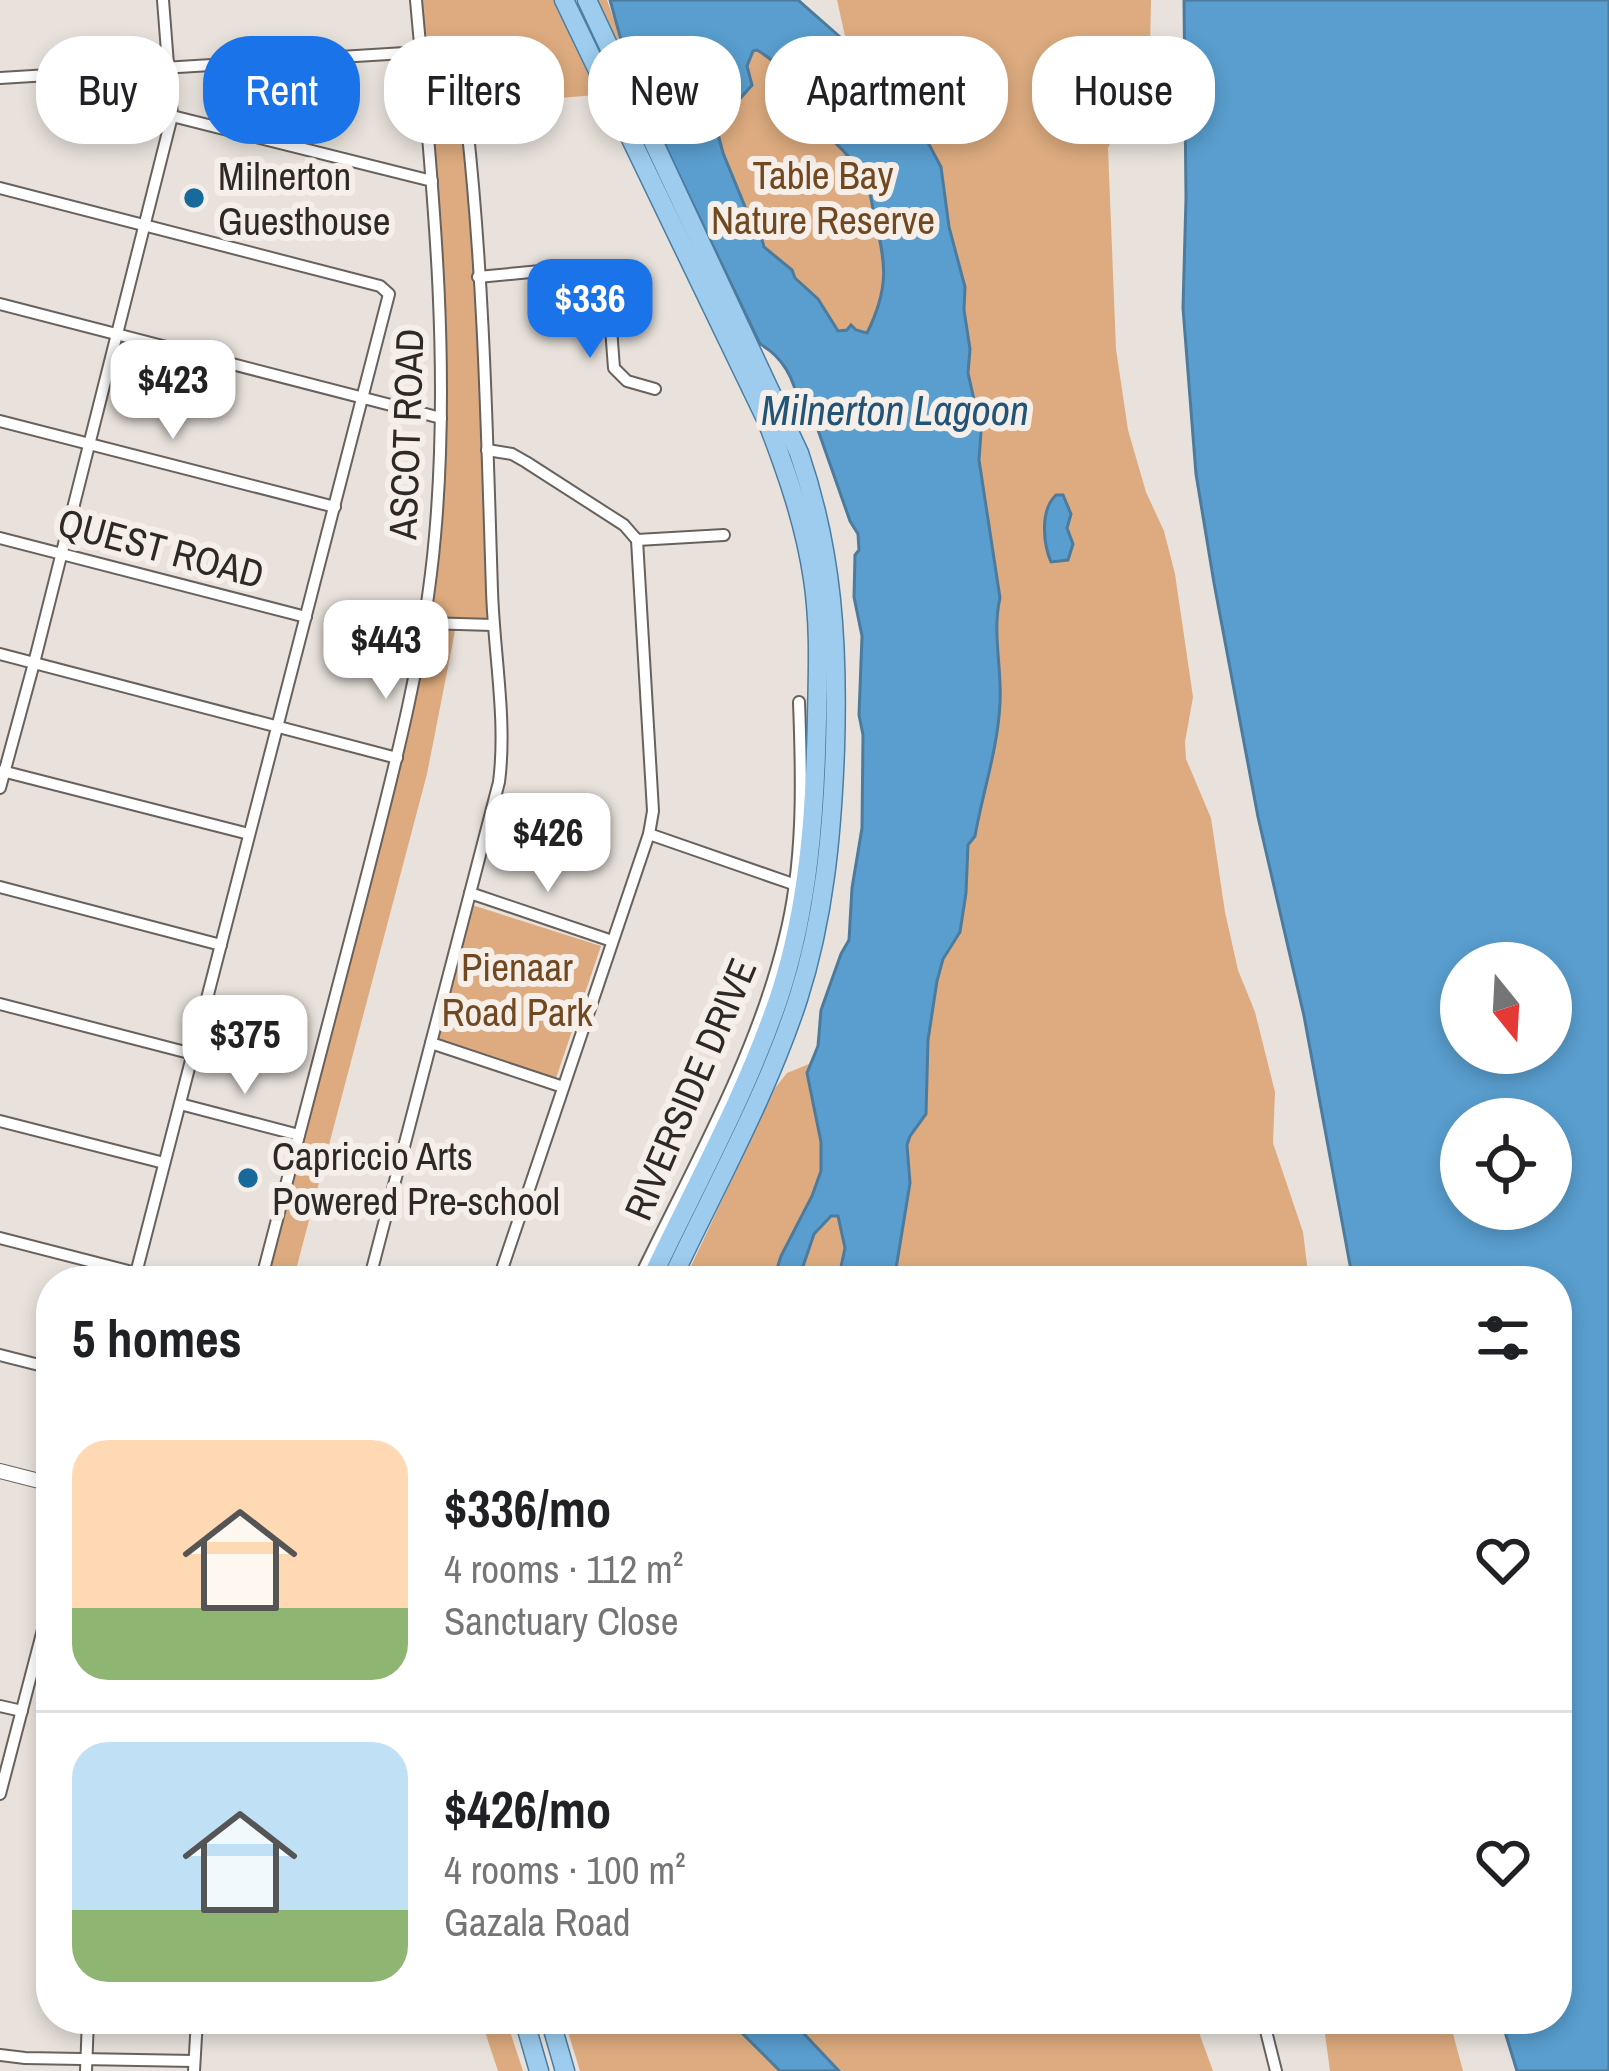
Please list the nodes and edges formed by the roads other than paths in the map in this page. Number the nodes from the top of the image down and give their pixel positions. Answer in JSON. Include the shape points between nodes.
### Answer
{"nodes":[{"id":1,"x":163,"y":0,"type":"edge"},
{"id":2,"x":416,"y":0,"type":"edge"},
{"id":3,"x":564,"y":0,"type":"edge"},
{"id":4,"x":587,"y":0,"type":"edge"},
{"id":5,"x":166,"y":36,"type":"edge"},
{"id":6,"x":419,"y":36,"type":"edge"},
{"id":7,"x":384,"y":54,"type":"edge"},
{"id":8,"x":179,"y":65,"type":"edge"},
{"id":9,"x":36,"y":75,"type":"edge"},
{"id":10,"x":0,"y":78,"type":"edge"},
{"id":11,"x":179,"y":118,"type":"edge"},
{"id":12,"x":165,"y":144,"type":"edge"},
{"id":13,"x":428,"y":144,"type":"edge"},
{"id":14,"x":468,"y":144,"type":"edge"},
{"id":15,"x":432,"y":181,"type":"junction"},
{"id":16,"x":0,"y":188,"type":"edge"},
{"id":17,"x":146,"y":225,"type":"junction"},
{"id":18,"x":478,"y":277,"type":"junction"},
{"id":19,"x":0,"y":304,"type":"edge"},
{"id":20,"x":117,"y":335,"type":"junction"},
{"id":21,"x":655,"y":388,"type":"dead end"},
{"id":22,"x":364,"y":399,"type":"junction"},
{"id":23,"x":441,"y":418,"type":"junction"},
{"id":24,"x":0,"y":421,"type":"edge"},
{"id":25,"x":88,"y":444,"type":"junction"},
{"id":26,"x":487,"y":450,"type":"junction"},
{"id":27,"x":335,"y":507,"type":"junction"},
{"id":28,"x":724,"y":536,"type":"dead end"},
{"id":29,"x":0,"y":538,"type":"edge"},
{"id":30,"x":637,"y":540,"type":"junction"},
{"id":31,"x":62,"y":554,"type":"junction"},
{"id":32,"x":306,"y":617,"type":"junction"},
{"id":33,"x":425,"y":623,"type":"junction"},
{"id":34,"x":493,"y":625,"type":"junction"},
{"id":35,"x":0,"y":654,"type":"edge"},
{"id":36,"x":34,"y":663,"type":"junction"},
{"id":37,"x":799,"y":702,"type":"dead end"},
{"id":38,"x":278,"y":725,"type":"junction"},
{"id":39,"x":397,"y":758,"type":"junction"},
{"id":40,"x":2,"y":771,"type":"edge"},
{"id":41,"x":0,"y":788,"type":"edge"},
{"id":42,"x":649,"y":834,"type":"junction"},
{"id":43,"x":249,"y":835,"type":"junction"},
{"id":44,"x":793,"y":884,"type":"junction"},
{"id":45,"x":0,"y":887,"type":"edge"},
{"id":46,"x":470,"y":893,"type":"junction"},
{"id":47,"x":612,"y":941,"type":"junction"},
{"id":48,"x":221,"y":945,"type":"junction"},
{"id":49,"x":0,"y":1004,"type":"edge"},
{"id":50,"x":431,"y":1043,"type":"junction"},
{"id":51,"x":193,"y":1054,"type":"junction"},
{"id":52,"x":563,"y":1087,"type":"junction"},
{"id":53,"x":180,"y":1104,"type":"junction"},
{"id":54,"x":0,"y":1120,"type":"edge"},
{"id":55,"x":299,"y":1135,"type":"junction"},
{"id":56,"x":164,"y":1163,"type":"junction"},
{"id":57,"x":0,"y":1238,"type":"edge"},
{"id":58,"x":97,"y":1266,"type":"edge"},
{"id":59,"x":138,"y":1266,"type":"edge"},
{"id":60,"x":265,"y":1266,"type":"edge"},
{"id":61,"x":373,"y":1266,"type":"edge"},
{"id":62,"x":503,"y":1266,"type":"edge"},
{"id":63,"x":645,"y":1266,"type":"edge"},
{"id":64,"x":657,"y":1266,"type":"edge"},
{"id":65,"x":677,"y":1266,"type":"edge"},
{"id":66,"x":0,"y":1354,"type":"edge"},
{"id":67,"x":36,"y":1363,"type":"edge"},
{"id":68,"x":0,"y":1471,"type":"edge"},
{"id":69,"x":36,"y":1480,"type":"edge"},
{"id":70,"x":36,"y":1657,"type":"edge"},
{"id":71,"x":0,"y":1706,"type":"edge"},
{"id":72,"x":22,"y":1712,"type":"junction"},
{"id":73,"x":0,"y":1794,"type":"edge"},
{"id":74,"x":87,"y":2034,"type":"edge"},
{"id":75,"x":196,"y":2034,"type":"edge"},
{"id":76,"x":528,"y":2034,"type":"edge"},
{"id":77,"x":554,"y":2034,"type":"edge"},
{"id":78,"x":1267,"y":2034,"type":"edge"},
{"id":79,"x":0,"y":2055,"type":"edge"},
{"id":80,"x":86,"y":2065,"type":"edge"},
{"id":81,"x":194,"y":2066,"type":"edge"},
{"id":82,"x":539,"y":2071,"type":"edge"},
{"id":83,"x":565,"y":2071,"type":"edge"},
{"id":84,"x":1276,"y":2071,"type":"edge"}],
"edges":[{"from":1,"to":5,"type":"street"},
{"from":2,"to":6,"type":"street","name":"ASCOT ROAD"},
{"from":3,"to":64,"type":"main road","via":[[767,421],[802,527],[818,635],[815,800],[787,970],[758,1052]]},
{"from":4,"to":65,"type":"main road","via":[[787,423],[818,514],[835,620],[833,809],[808,962],[783,1039]]},
{"from":7,"to":8,"type":"street"},
{"from":9,"to":10,"type":"street"},
{"from":11,"to":15,"type":"street"},
{"from":12,"to":17,"type":"street"},
{"from":13,"to":15,"type":"street","name":"ASCOT ROAD"},
{"from":14,"to":18,"type":"street"},
{"from":15,"to":23,"type":"street","name":"ASCOT ROAD"},
{"from":16,"to":17,"type":"street"},
{"from":17,"to":20,"type":"street"},
{"from":17,"to":22,"type":"street","via":[[386,289]]},
{"from":18,"to":21,"type":"street","via":[[584,267],[607,274],[614,368]]},
{"from":18,"to":26,"type":"street"},
{"from":19,"to":20,"type":"street"},
{"from":20,"to":22,"type":"street"},
{"from":20,"to":25,"type":"street"},
{"from":22,"to":23,"type":"street"},
{"from":22,"to":27,"type":"street"},
{"from":23,"to":33,"type":"street","name":"ASCOT ROAD"},
{"from":24,"to":25,"type":"street"},
{"from":25,"to":27,"type":"street"},
{"from":25,"to":31,"type":"street"},
{"from":26,"to":30,"type":"street","via":[[526,462]]},
{"from":26,"to":34,"type":"street"},
{"from":27,"to":32,"type":"street"},
{"from":28,"to":30,"type":"street"},
{"from":29,"to":31,"type":"street","name":"QUEST ROAD"},
{"from":30,"to":42,"type":"street"},
{"from":31,"to":32,"type":"street","name":"QUEST ROAD"},
{"from":31,"to":36,"type":"street"},
{"from":32,"to":38,"type":"street"},
{"from":33,"to":34,"type":"street"},
{"from":33,"to":39,"type":"street","name":"ASCOT ROAD"},
{"from":34,"to":46,"type":"street","via":[[501,767]]},
{"from":35,"to":36,"type":"street"},
{"from":36,"to":38,"type":"street"},
{"from":36,"to":40,"type":"street"},
{"from":37,"to":44,"type":"street","name":"RIVERSIDE DRIVE"},
{"from":38,"to":39,"type":"street"},
{"from":38,"to":43,"type":"street"},
{"from":39,"to":55,"type":"street","name":"ASCOT ROAD"},
{"from":40,"to":41,"type":"street"},
{"from":40,"to":43,"type":"street"},
{"from":42,"to":44,"type":"street"},
{"from":42,"to":47,"type":"street"},
{"from":43,"to":48,"type":"street"},
{"from":44,"to":63,"type":"street","name":"RIVERSIDE DRIVE","via":[[757,1026]]},
{"from":45,"to":48,"type":"street"},
{"from":46,"to":47,"type":"street"},
{"from":46,"to":50,"type":"street"},
{"from":47,"to":52,"type":"street"},
{"from":48,"to":51,"type":"street"},
{"from":49,"to":51,"type":"street"},
{"from":50,"to":52,"type":"street"},
{"from":50,"to":61,"type":"street"},
{"from":51,"to":53,"type":"street"},
{"from":52,"to":62,"type":"street"},
{"from":53,"to":55,"type":"street"},
{"from":53,"to":56,"type":"street"},
{"from":54,"to":56,"type":"street"},
{"from":55,"to":60,"type":"street","name":"ASCOT ROAD"},
{"from":56,"to":59,"type":"street"},
{"from":57,"to":58,"type":"street"},
{"from":66,"to":67,"type":"street"},
{"from":68,"to":69,"type":"street"},
{"from":70,"to":72,"type":"street"},
{"from":71,"to":72,"type":"street"},
{"from":72,"to":73,"type":"street"},
{"from":74,"to":80,"type":"street"},
{"from":75,"to":81,"type":"street"},
{"from":76,"to":82,"type":"main road"},
{"from":77,"to":83,"type":"main road"},
{"from":78,"to":84,"type":"street"},
{"from":79,"to":80,"type":"street"},
{"from":80,"to":81,"type":"street"}]}
